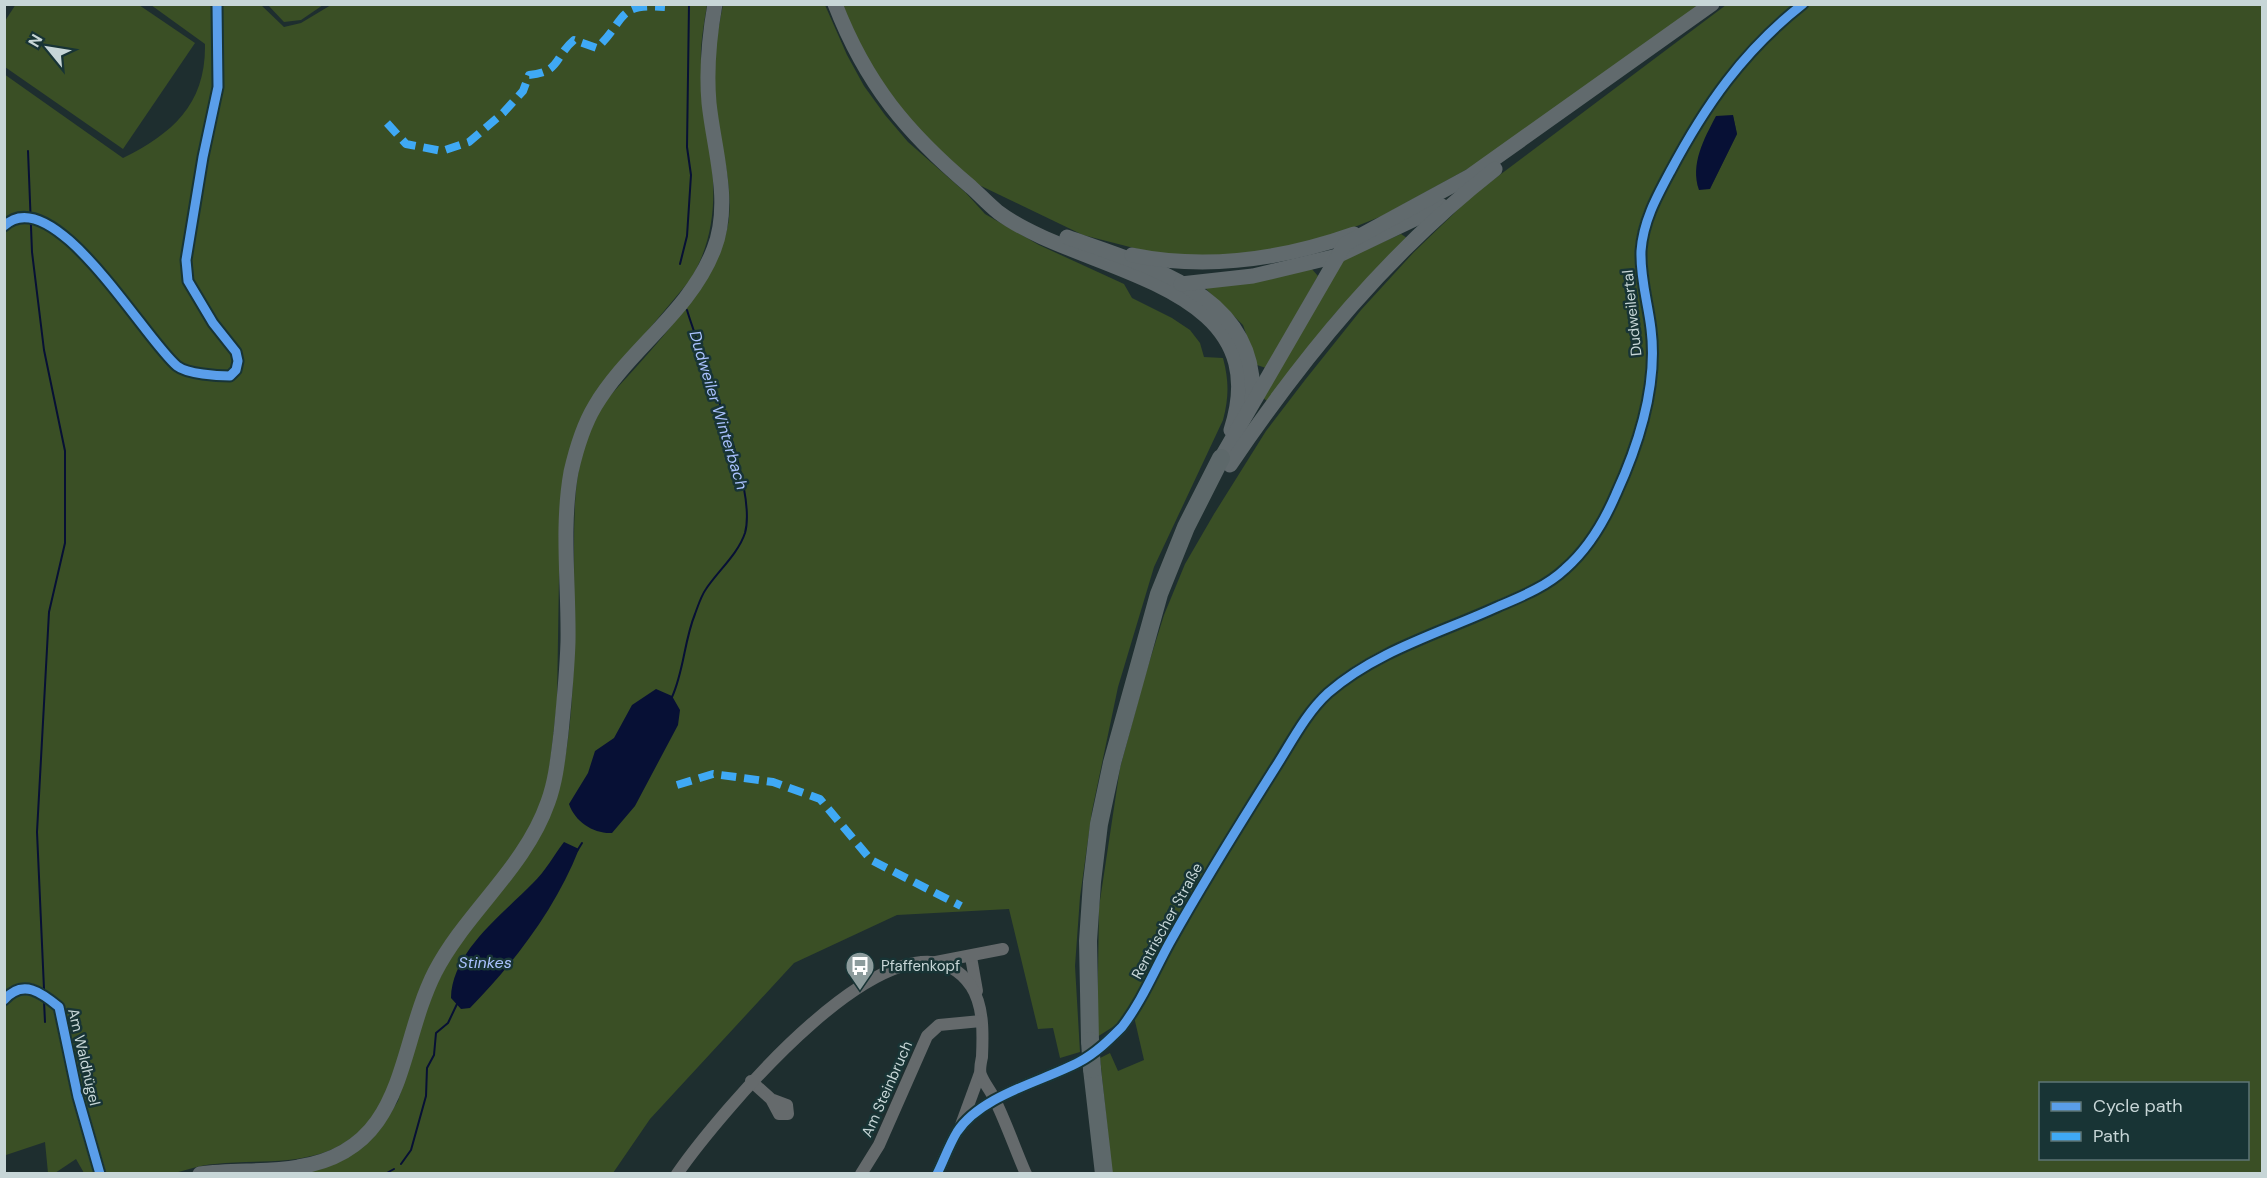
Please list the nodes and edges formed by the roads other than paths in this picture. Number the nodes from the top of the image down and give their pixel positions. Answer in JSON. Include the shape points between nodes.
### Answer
{"nodes":[{"id":1,"x":715,"y":4,"type":"edge"},
{"id":2,"x":835,"y":4,"type":"edge"},
{"id":3,"x":1712,"y":4,"type":"edge"},
{"id":4,"x":1803,"y":4,"type":"edge"},
{"id":5,"x":1638,"y":59,"type":"junction"},
{"id":6,"x":973,"y":189,"type":"junction"},
{"id":7,"x":1468,"y":192,"type":"junction"},
{"id":8,"x":1379,"y":224,"type":"junction"},
{"id":9,"x":1102,"y":249,"type":"junction"},
{"id":10,"x":1337,"y":256,"type":"junction"},
{"id":11,"x":1145,"y":279,"type":"junction"},
{"id":12,"x":1182,"y":284,"type":"junction"},
{"id":13,"x":1251,"y":406,"type":"junction"},
{"id":14,"x":1226,"y":462,"type":"junction"},
{"id":15,"x":1395,"y":650,"type":"joint"},
{"id":16,"x":1003,"y":949,"type":"dead end"},
{"id":17,"x":971,"y":957,"type":"junction"},
{"id":18,"x":928,"y":963,"type":"junction"},
{"id":19,"x":978,"y":998,"type":"junction"},
{"id":20,"x":4,"y":1000,"type":"edge"},
{"id":21,"x":981,"y":1021,"type":"junction"},
{"id":22,"x":980,"y":1073,"type":"junction"},
{"id":23,"x":751,"y":1081,"type":"junction"},
{"id":24,"x":771,"y":1099,"type":"dead end"},
{"id":25,"x":996,"y":1101,"type":"junction"},
{"id":26,"x":958,"y":1130,"type":"junction"},
{"id":27,"x":100,"y":1173,"type":"edge"},
{"id":28,"x":200,"y":1173,"type":"edge"},
{"id":29,"x":677,"y":1173,"type":"edge"},
{"id":30,"x":861,"y":1173,"type":"edge"},
{"id":31,"x":938,"y":1173,"type":"edge"},
{"id":32,"x":1026,"y":1173,"type":"edge"},
{"id":33,"x":1104,"y":1173,"type":"edge"}],
"edges":[{"from":1,"to":28,"type":"main road","via":[[708,73],[721,190],[719,229],[714,249],[689,293],[597,402],[579,442],[567,509],[564,703],[556,773],[541,820],[520,855],[442,959],[424,996],[392,1099],[374,1126],[351,1146],[314,1164]]},
{"from":2,"to":6,"type":"main road","via":[[849,40],[879,93],[915,138]]},
{"from":3,"to":5,"type":"main road"},
{"from":4,"to":15,"type":"street","name":"Dudweilertal","via":[[1746,55],[1723,83],[1691,132],[1647,219],[1641,252],[1642,282],[1652,330],[1650,390],[1617,492],[1591,542],[1563,572],[1541,586]]},
{"from":5,"to":7,"type":"main road"},
{"from":5,"to":8,"type":"main road","via":[[1470,176]]},
{"from":6,"to":9,"type":"main road","via":[[1040,226]]},
{"from":6,"to":11,"type":"main road","via":[[1019,225]]},
{"from":7,"to":10,"type":"main road"},
{"from":7,"to":14,"type":"main road","via":[[1424,230],[1347,310]]},
{"from":8,"to":9,"type":"main road","via":[[1302,249],[1234,261],[1174,262]]},
{"from":8,"to":10,"type":"main road","via":[[1353,238]]},
{"from":9,"to":12,"type":"main road"},
{"from":10,"to":12,"type":"main road","via":[[1253,276]]},
{"from":10,"to":13,"type":"main road"},
{"from":11,"to":12,"type":"main road"},
{"from":11,"to":14,"type":"main road","via":[[1202,312],[1230,345],[1238,376],[1238,401]]},
{"from":12,"to":13,"type":"main road","via":[[1222,311],[1238,332],[1251,371]]},
{"from":13,"to":14,"type":"main road","via":[[1242,439]]},
{"from":14,"to":33,"type":"highway","bridge":true,"via":[[1152,620],[1099,824],[1088,941],[1090,1041]]},
{"from":15,"to":25,"type":"street","name":"Rentrischer Straße","via":[[1339,684],[1315,707],[1245,816],[1122,1028],[1079,1062],[1010,1090]]},
{"from":16,"to":17,"type":"street"},
{"from":17,"to":18,"type":"street"},
{"from":17,"to":19,"type":"street"},
{"from":18,"to":19,"type":"street","via":[[957,973]]},
{"from":18,"to":23,"type":"street","via":[[901,965],[843,999],[816,1018]]},
{"from":19,"to":21,"type":"street"},
{"from":20,"to":27,"type":"street","name":"Am Waldhügel","via":[[14,991],[33,989],[59,1007],[78,1097]]},
{"from":21,"to":22,"type":"street"},
{"from":21,"to":30,"type":"street","name":"Am Steinbruch","via":[[939,1025],[927,1036],[879,1145]]},
{"from":22,"to":25,"type":"street"},
{"from":22,"to":26,"type":"street"},
{"from":23,"to":24,"type":"street"},
{"from":23,"to":29,"type":"street"},
{"from":25,"to":26,"type":"street","name":"Rentrischer Straße"},
{"from":25,"to":32,"type":"street"},
{"from":26,"to":31,"type":"street","name":"Rentrischer Straße"}]}
